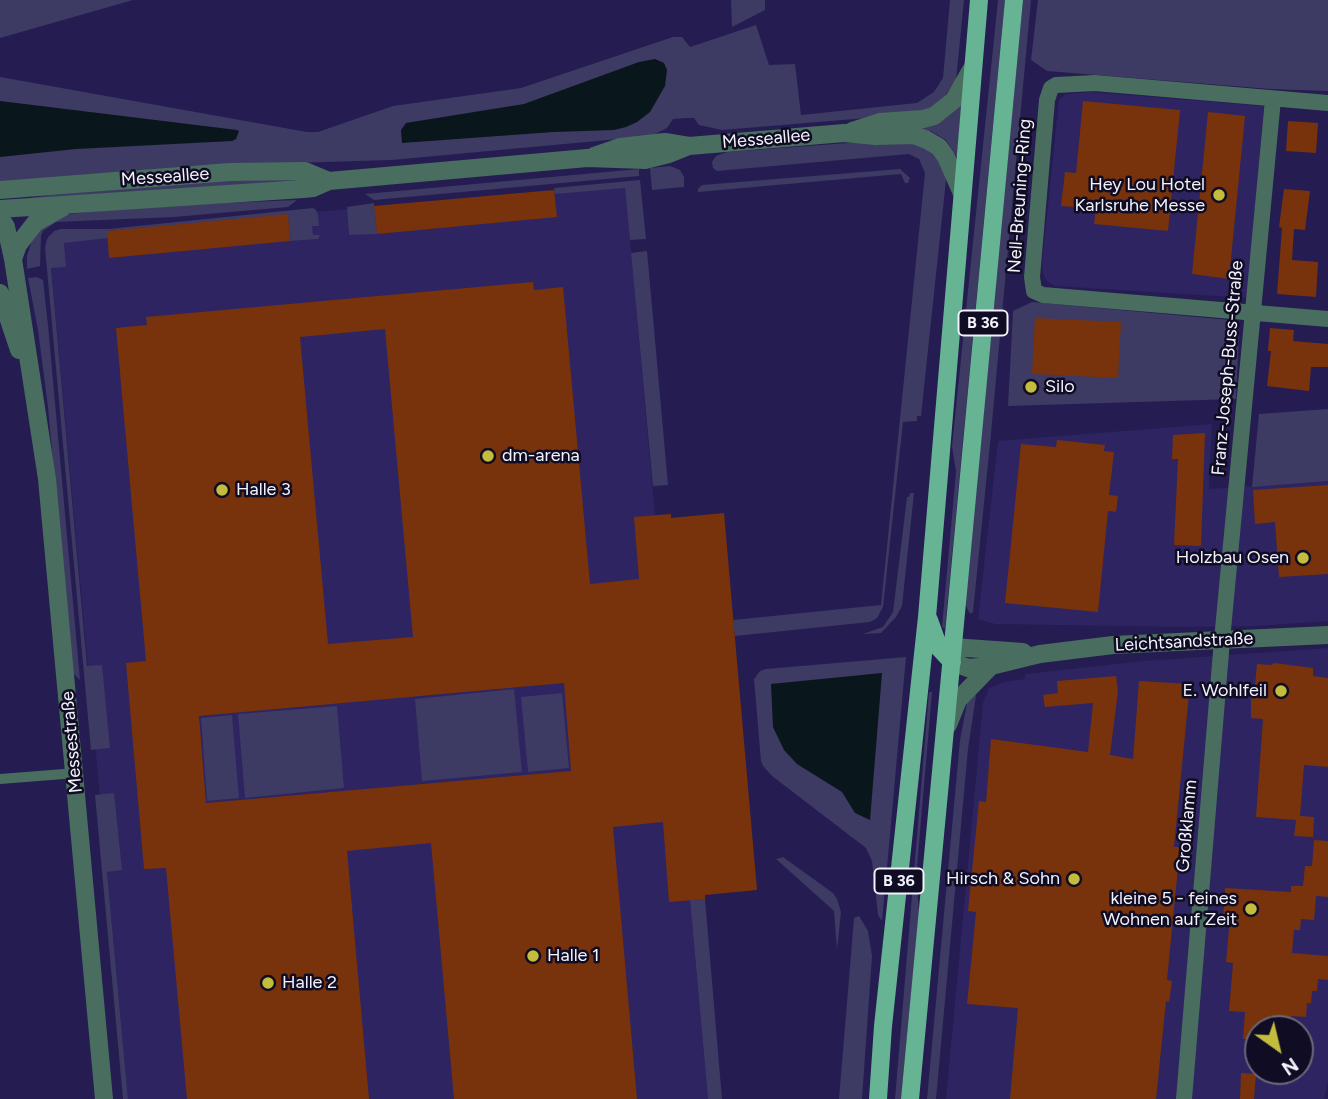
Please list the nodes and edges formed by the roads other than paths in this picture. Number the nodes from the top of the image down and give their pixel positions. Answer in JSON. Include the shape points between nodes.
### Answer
{"nodes":[{"id":1,"x":979,"y":0,"type":"edge"},
{"id":2,"x":1014,"y":0,"type":"edge"},
{"id":3,"x":971,"y":70,"type":"junction"},
{"id":4,"x":1273,"y":99,"type":"junction"},
{"id":5,"x":1328,"y":103,"type":"edge"},
{"id":6,"x":844,"y":133,"type":"junction"},
{"id":7,"x":329,"y":181,"type":"junction"},
{"id":8,"x":23,"y":188,"type":"junction"},
{"id":9,"x":0,"y":190,"type":"edge"},
{"id":10,"x":961,"y":191,"type":"junction"},
{"id":11,"x":72,"y":203,"type":"junction"},
{"id":12,"x":0,"y":206,"type":"edge"},
{"id":13,"x":0,"y":217,"type":"edge"},
{"id":14,"x":13,"y":259,"type":"junction"},
{"id":15,"x":0,"y":293,"type":"edge"},
{"id":16,"x":1252,"y":312,"type":"junction"},
{"id":17,"x":1328,"y":319,"type":"edge"},
{"id":18,"x":32,"y":386,"type":"junction"},
{"id":19,"x":1328,"y":635,"type":"edge"},
{"id":20,"x":1222,"y":640,"type":"junction"},
{"id":21,"x":942,"y":652,"type":"junction"},
{"id":22,"x":1040,"y":654,"type":"junction"},
{"id":23,"x":991,"y":666,"type":"junction"},
{"id":24,"x":948,"y":690,"type":"junction"},
{"id":25,"x":944,"y":734,"type":"junction"},
{"id":26,"x":64,"y":774,"type":"dead end"},
{"id":27,"x":0,"y":779,"type":"edge"},
{"id":28,"x":104,"y":1099,"type":"edge"},
{"id":29,"x":878,"y":1099,"type":"edge"},
{"id":30,"x":910,"y":1099,"type":"edge"},
{"id":31,"x":1184,"y":1099,"type":"edge"}],
"edges":[{"from":1,"to":3,"type":"main road","number":"B 36"},
{"from":2,"to":21,"type":"main road","number":"B 36"},
{"from":3,"to":6,"type":"street","name":"Messeallee","via":[[954,100],[934,116],[880,122]]},
{"from":3,"to":10,"type":"main road","number":"B 36"},
{"from":4,"to":5,"type":"street","name":"Nell-Breuning-Ring"},
{"from":4,"to":16,"type":"street","name":"Franz-Joseph-Buss-Straße"},
{"from":4,"to":16,"type":"street","name":"Nell-Breuning-Ring","via":[[1084,83],[1056,85],[1047,100],[1034,290],[1044,295]]},
{"from":6,"to":7,"type":"street","name":"Messeallee","via":[[689,146],[665,142],[620,147],[587,158]]},
{"from":6,"to":10,"type":"street","name":"Messeallee","via":[[914,135],[927,140],[946,157]]},
{"from":7,"to":8,"type":"street","name":"Messeallee","via":[[305,171],[230,172]]},
{"from":7,"to":11,"type":"street","name":"Messeallee","via":[[303,189]]},
{"from":8,"to":9,"type":"street","name":"Messeallee"},
{"from":8,"to":12,"type":"street"},
{"from":10,"to":21,"type":"main road","number":"B 36","via":[[927,617]]},
{"from":11,"to":12,"type":"street","name":"Messeallee"},
{"from":11,"to":14,"type":"street","via":[[35,223]]},
{"from":13,"to":14,"type":"street","name":"Messestraße"},
{"from":14,"to":18,"type":"street","name":"Messestraße"},
{"from":15,"to":18,"type":"street","name":"Messestraße"},
{"from":16,"to":17,"type":"street","name":"Nell-Breuning-Ring"},
{"from":16,"to":20,"type":"street","name":"Franz-Joseph-Buss-Straße"},
{"from":18,"to":28,"type":"street","name":"Messestraße","via":[[47,479]]},
{"from":19,"to":20,"type":"street","name":"Leichtsandstraße"},
{"from":20,"to":22,"type":"street","name":"Leichtsandstraße"},
{"from":20,"to":31,"type":"street","name":"Großklamm"},
{"from":21,"to":22,"type":"street","name":"Leichtsandstraße"},
{"from":21,"to":23,"type":"street","name":"Leichtsandstraße","via":[[968,668]]},
{"from":21,"to":24,"type":"main road","number":"B 36"},
{"from":21,"to":24,"type":"main road","via":[[933,656]]},
{"from":21,"to":29,"type":"main road","number":"B 36"},
{"from":22,"to":23,"type":"street","name":"Leichtsandstraße"},
{"from":23,"to":25,"type":"street","via":[[958,699]]},
{"from":24,"to":25,"type":"main road","number":"B 36"},
{"from":25,"to":30,"type":"main road","number":"B 36"},
{"from":26,"to":27,"type":"street"}]}
